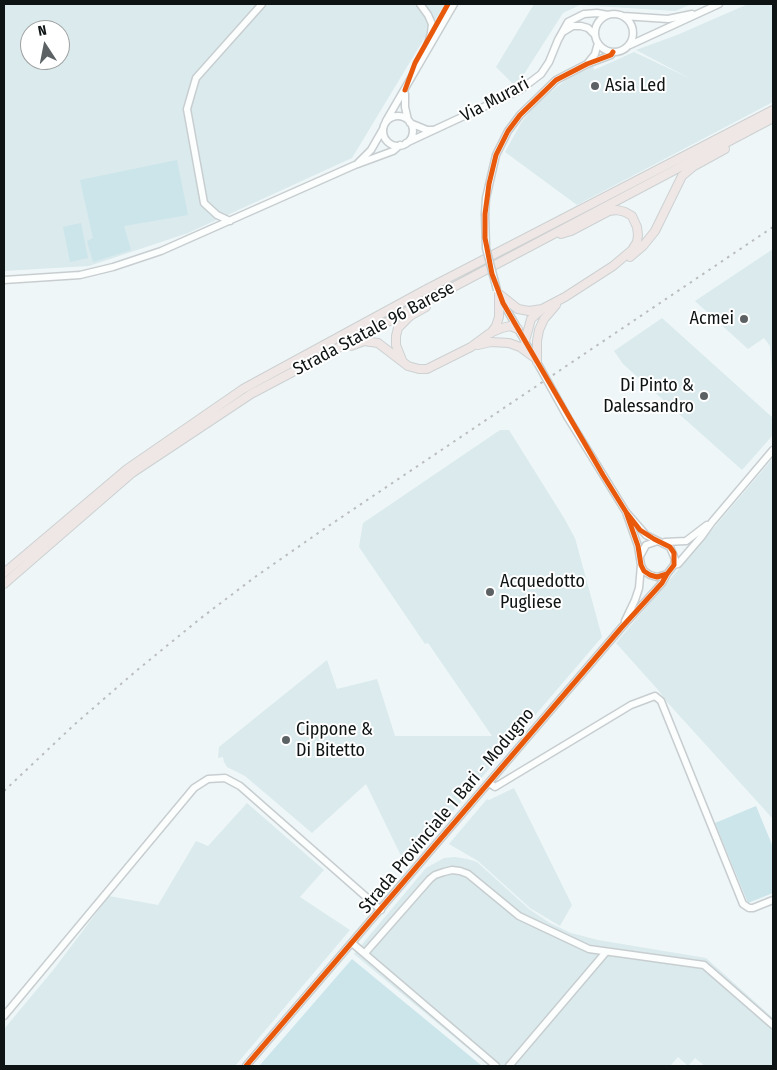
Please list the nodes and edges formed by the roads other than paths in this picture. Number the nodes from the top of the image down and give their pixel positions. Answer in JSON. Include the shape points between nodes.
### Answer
{"nodes":[{"id":1,"x":262,"y":4,"type":"edge"},
{"id":2,"x":420,"y":4,"type":"edge"},
{"id":3,"x":454,"y":4,"type":"edge"},
{"id":4,"x":719,"y":4,"type":"edge"},
{"id":5,"x":701,"y":12,"type":"junction"},
{"id":6,"x":608,"y":15,"type":"junction"},
{"id":7,"x":622,"y":16,"type":"junction"},
{"id":8,"x":562,"y":33,"type":"junction"},
{"id":9,"x":595,"y":36,"type":"junction"},
{"id":10,"x":598,"y":44,"type":"junction"},
{"id":11,"x":628,"y":46,"type":"junction"},
{"id":12,"x":613,"y":52,"type":"junction"},
{"id":13,"x":425,"y":54,"type":"junction"},
{"id":14,"x":587,"y":64,"type":"junction"},
{"id":15,"x":405,"y":90,"type":"junction"},
{"id":16,"x":773,"y":110,"type":"edge"},
{"id":17,"x":773,"y":118,"type":"edge"},
{"id":18,"x":386,"y":121,"type":"junction"},
{"id":19,"x":409,"y":122,"type":"junction"},
{"id":20,"x":383,"y":129,"type":"junction"},
{"id":21,"x":434,"y":130,"type":"junction"},
{"id":22,"x":745,"y":133,"type":"junction"},
{"id":23,"x":403,"y":144,"type":"junction"},
{"id":24,"x":355,"y":165,"type":"junction"},
{"id":25,"x":230,"y":221,"type":"junction"},
{"id":26,"x":540,"y":241,"type":"junction"},
{"id":27,"x":613,"y":266,"type":"junction"},
{"id":28,"x":481,"y":272,"type":"junction"},
{"id":29,"x":4,"y":280,"type":"edge"},
{"id":30,"x":498,"y":292,"type":"junction"},
{"id":31,"x":565,"y":297,"type":"junction"},
{"id":32,"x":542,"y":309,"type":"junction"},
{"id":33,"x":518,"y":329,"type":"junction"},
{"id":34,"x":490,"y":333,"type":"junction"},
{"id":35,"x":525,"y":341,"type":"junction"},
{"id":36,"x":471,"y":347,"type":"junction"},
{"id":37,"x":537,"y":361,"type":"junction"},
{"id":38,"x":403,"y":362,"type":"junction"},
{"id":39,"x":286,"y":376,"type":"junction"},
{"id":40,"x":773,"y":450,"type":"edge"},
{"id":41,"x":626,"y":512,"type":"junction"},
{"id":42,"x":712,"y":522,"type":"junction"},
{"id":43,"x":661,"y":542,"type":"junction"},
{"id":44,"x":640,"y":561,"type":"junction"},
{"id":45,"x":674,"y":565,"type":"junction"},
{"id":46,"x":4,"y":573,"type":"edge"},
{"id":47,"x":667,"y":574,"type":"junction"},
{"id":48,"x":4,"y":584,"type":"edge"},
{"id":49,"x":622,"y":627,"type":"junction"},
{"id":50,"x":489,"y":783,"type":"junction"},
{"id":51,"x":773,"y":900,"type":"edge"},
{"id":52,"x":380,"y":910,"type":"junction"},
{"id":53,"x":352,"y":943,"type":"junction"},
{"id":54,"x":606,"y":952,"type":"junction"},
{"id":55,"x":365,"y":954,"type":"junction"},
{"id":56,"x":4,"y":1016,"type":"edge"},
{"id":57,"x":773,"y":1025,"type":"edge"},
{"id":58,"x":246,"y":1066,"type":"edge"},
{"id":59,"x":496,"y":1066,"type":"edge"},
{"id":60,"x":509,"y":1066,"type":"edge"}],
"edges":[{"from":1,"to":25,"type":"street","via":[[196,78],[187,109],[204,203]]},
{"from":2,"to":13,"type":"street","via":[[432,24]]},
{"from":3,"to":13,"type":"street"},
{"from":4,"to":5,"type":"street"},
{"from":5,"to":7,"type":"street","via":[[668,19]]},
{"from":5,"to":11,"type":"street"},
{"from":6,"to":7,"type":"street"},
{"from":6,"to":8,"type":"street","name":"Via Murari","via":[[579,15],[568,22]]},
{"from":6,"to":9,"type":"street","via":[[598,23]]},
{"from":7,"to":11,"type":"street","via":[[633,29]]},
{"from":8,"to":9,"type":"street","via":[[573,26],[581,26]]},
{"from":8,"to":21,"type":"street","name":"Via Murari","via":[[541,74],[520,90]]},
{"from":9,"to":10,"type":"street"},
{"from":10,"to":12,"type":"street"},
{"from":10,"to":14,"type":"street"},
{"from":11,"to":12,"type":"street"},
{"from":12,"to":14,"type":"street"},
{"from":13,"to":15,"type":"street","name":"Via Murari"},
{"from":14,"to":30,"type":"street","bridge":true,"via":[[556,80],[535,98],[508,131],[496,155],[485,214],[486,248]]},
{"from":15,"to":18,"type":"street","name":"Via Murari"},
{"from":15,"to":19,"type":"street"},
{"from":16,"to":46,"type":"main road","name":"Strada Statale 96 Barese","via":[[427,289],[243,389],[127,469]]},
{"from":17,"to":22,"type":"main road","name":"Strada Statale 96 Barese"},
{"from":18,"to":19,"type":"street","via":[[396,116]]},
{"from":18,"to":20,"type":"street","name":"Via Murari"},
{"from":19,"to":21,"type":"street"},
{"from":19,"to":23,"type":"street","via":[[412,133]]},
{"from":20,"to":23,"type":"street","via":[[388,142]]},
{"from":20,"to":24,"type":"street","name":"Via Murari","via":[[371,150]]},
{"from":21,"to":23,"type":"street","name":"Via Murari"},
{"from":22,"to":26,"type":"main road","name":"Strada Statale 96 Barese"},
{"from":22,"to":27,"type":"main road","via":[[734,144],[686,172],[648,241],[636,253]]},
{"from":23,"to":24,"type":"street","name":"Via Murari"},
{"from":24,"to":25,"type":"street","name":"Via Murari"},
{"from":25,"to":29,"type":"street","name":"Via Murari","via":[[114,267],[80,275]]},
{"from":26,"to":27,"type":"main road","via":[[571,231],[609,211],[625,212],[636,223],[637,242]]},
{"from":26,"to":28,"type":"main road","name":"Strada Statale 96 Barese"},
{"from":27,"to":31,"type":"main road"},
{"from":28,"to":38,"type":"main road","via":[[400,325],[396,341]]},
{"from":28,"to":39,"type":"main road","name":"Strada Statale 96 Barese"},
{"from":30,"to":32,"type":"main road","via":[[513,307],[523,311]]},
{"from":30,"to":33,"type":"street"},
{"from":30,"to":34,"type":"main road","via":[[499,317]]},
{"from":31,"to":32,"type":"main road"},
{"from":31,"to":37,"type":"main road","via":[[541,325]]},
{"from":32,"to":35,"type":"main road","via":[[531,319]]},
{"from":33,"to":34,"type":"main road","via":[[506,326]]},
{"from":33,"to":35,"type":"street"},
{"from":34,"to":36,"type":"main road"},
{"from":35,"to":37,"type":"street"},
{"from":36,"to":37,"type":"main road","via":[[503,342],[520,348]]},
{"from":36,"to":38,"type":"main road","via":[[427,369]]},
{"from":37,"to":41,"type":"street","bridge":true},
{"from":38,"to":39,"type":"main road","via":[[382,344],[364,341]]},
{"from":39,"to":48,"type":"main road","name":"Strada Statale 96 Barese","via":[[251,394],[132,473]]},
{"from":40,"to":42,"type":"street"},
{"from":41,"to":43,"type":"street","via":[[640,530]]},
{"from":41,"to":44,"type":"street"},
{"from":42,"to":43,"type":"street","via":[[686,541]]},
{"from":42,"to":45,"type":"street"},
{"from":43,"to":44,"type":"street","via":[[646,546]]},
{"from":43,"to":45,"type":"street","via":[[674,552]]},
{"from":44,"to":47,"type":"street","via":[[644,571],[650,575]]},
{"from":44,"to":49,"type":"street","name":"Strada Provinciale 1 Bari - Modugno","via":[[635,600]]},
{"from":45,"to":47,"type":"street"},
{"from":47,"to":49,"type":"street","name":"Strada Provinciale 1 Bari - Modugno"},
{"from":49,"to":50,"type":"street","name":"Strada Provinciale 1 Bari - Modugno"},
{"from":50,"to":51,"type":"street","via":[[495,787],[631,705],[655,696],[661,701],[743,904],[753,908]]},
{"from":50,"to":52,"type":"street","name":"Strada Provinciale 1 Bari - Modugno"},
{"from":52,"to":53,"type":"street","name":"Strada Provinciale 1 Bari - Modugno"},
{"from":52,"to":56,"type":"street","via":[[240,786],[225,778],[208,779],[194,788]]},
{"from":53,"to":55,"type":"street"},
{"from":53,"to":58,"type":"street","name":"Strada Provinciale 1 Bari - Modugno"},
{"from":54,"to":55,"type":"street","via":[[589,949],[519,916],[468,874],[452,870],[430,879]]},
{"from":54,"to":57,"type":"street","via":[[704,965]]},
{"from":54,"to":60,"type":"street"},
{"from":55,"to":59,"type":"street"}]}
